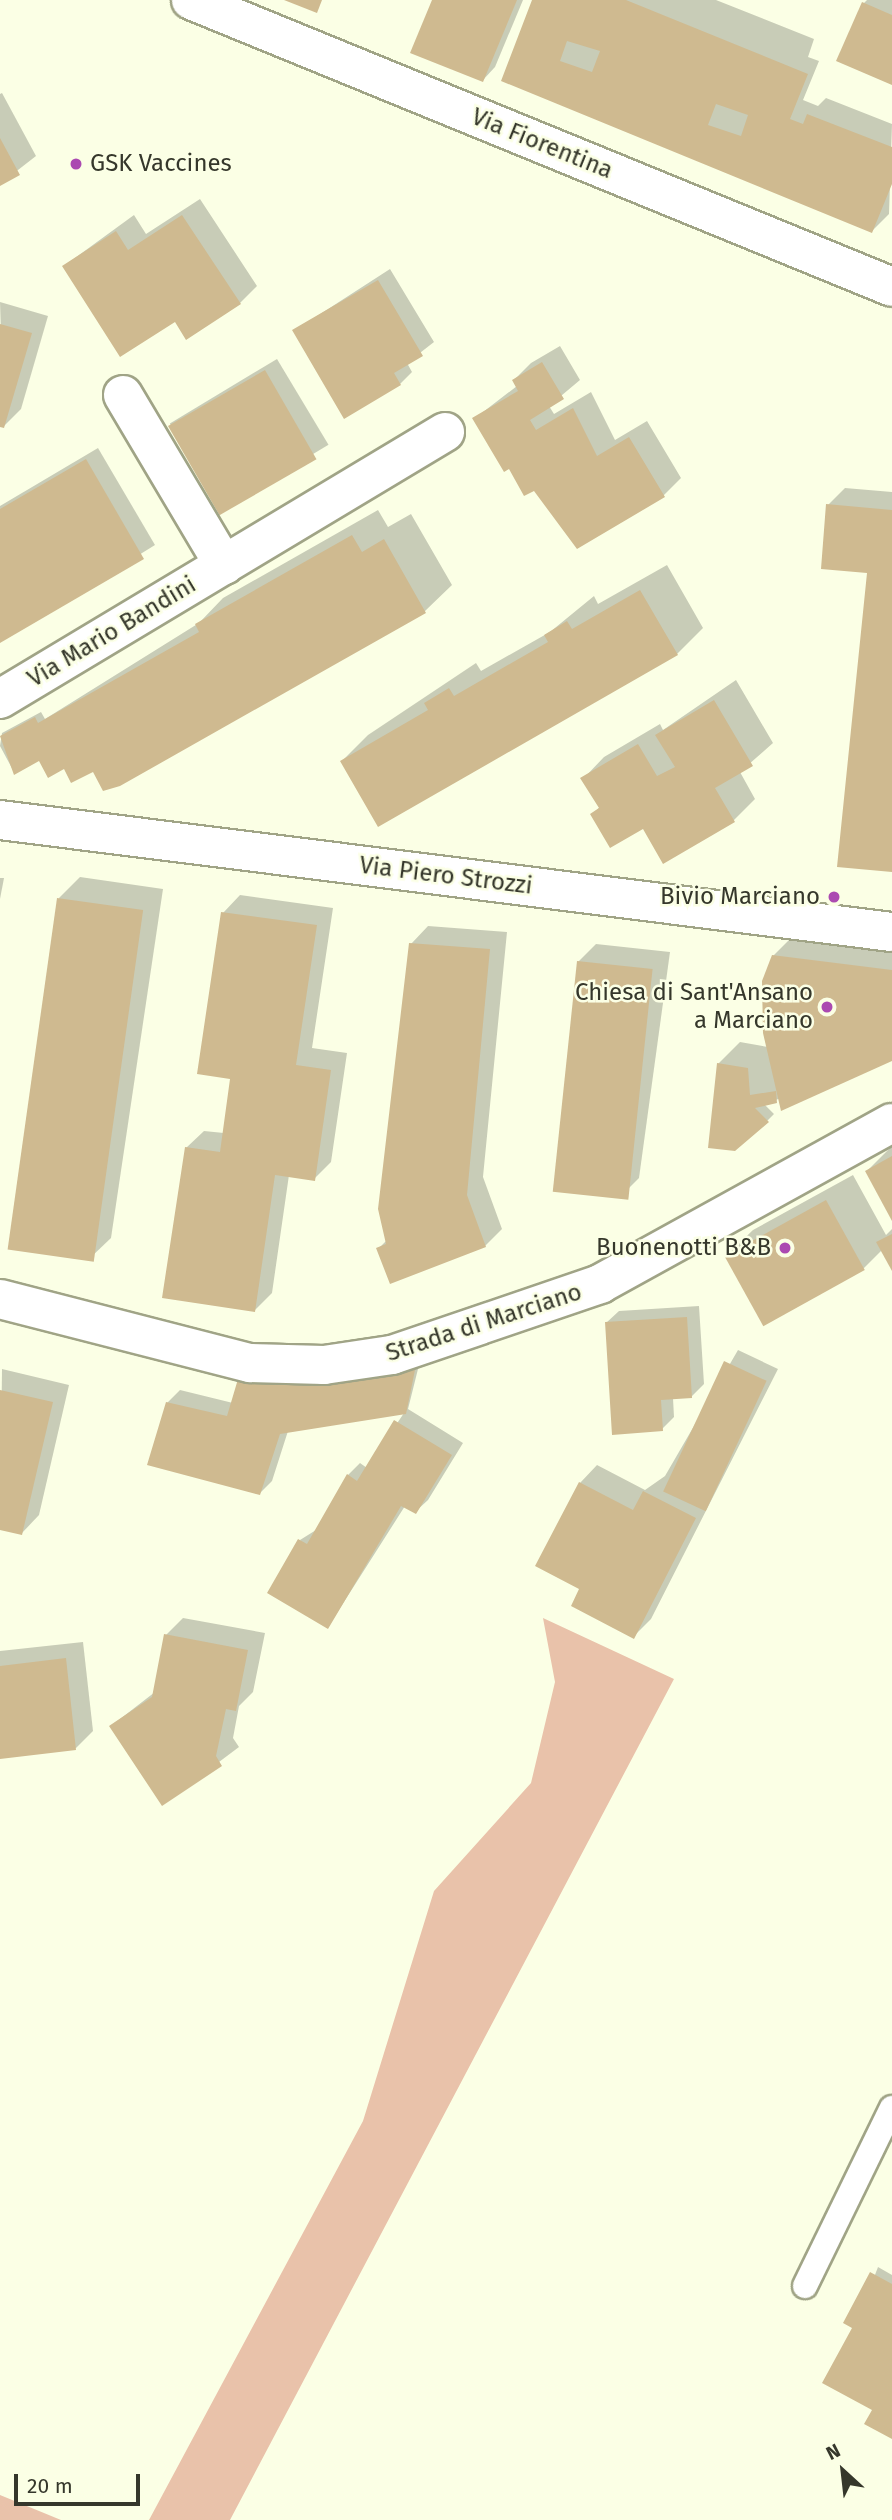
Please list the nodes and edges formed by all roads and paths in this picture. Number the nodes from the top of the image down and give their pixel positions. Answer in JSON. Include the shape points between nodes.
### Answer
{"nodes":[{"id":1,"x":191,"y":0,"type":"edge"},
{"id":2,"x":892,"y":288,"type":"edge"},
{"id":3,"x":123,"y":395,"type":"dead end"},
{"id":4,"x":445,"y":432,"type":"dead end"},
{"id":5,"x":224,"y":565,"type":"junction"},
{"id":6,"x":0,"y":699,"type":"edge"},
{"id":7,"x":0,"y":820,"type":"edge"},
{"id":8,"x":892,"y":932,"type":"edge"},
{"id":9,"x":892,"y":1123,"type":"edge"},
{"id":10,"x":0,"y":1299,"type":"edge"},
{"id":11,"x":892,"y":2108,"type":"edge"},
{"id":12,"x":805,"y":2286,"type":"dead end"}],
"edges":[{"from":1,"to":2,"type":"street","name":"Via Fiorentina"},
{"from":3,"to":5,"type":"street","name":"Via Mario Bandini"},
{"from":4,"to":5,"type":"street","name":"Via Mario Bandini"},
{"from":5,"to":6,"type":"street","name":"Via Mario Bandini"},
{"from":7,"to":8,"type":"street","name":"Via Piero Strozzi"},
{"from":9,"to":10,"type":"street","name":"Strada di Marciano","via":[[600,1284],[392,1355],[324,1365],[250,1363]]},
{"from":11,"to":12,"type":"lane"}]}
